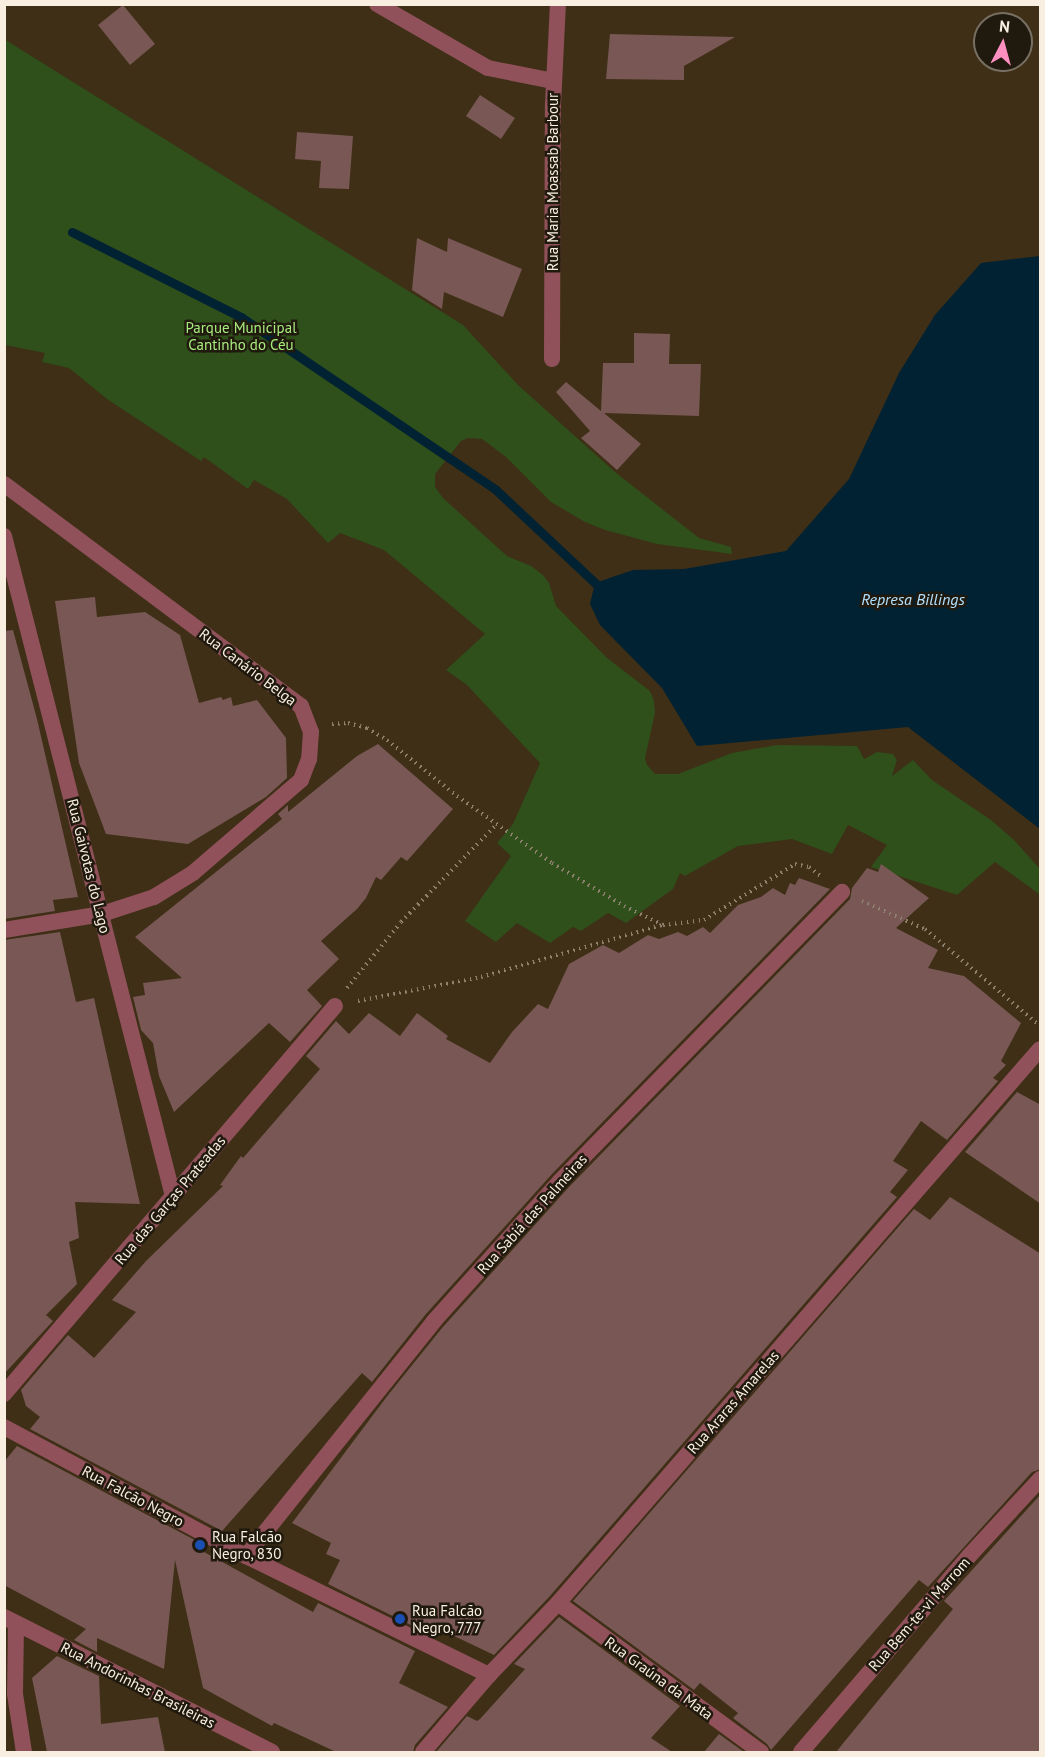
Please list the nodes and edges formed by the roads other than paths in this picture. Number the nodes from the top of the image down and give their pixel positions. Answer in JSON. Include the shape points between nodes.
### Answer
{"nodes":[{"id":1,"x":377,"y":4,"type":"edge"},
{"id":2,"x":558,"y":4,"type":"edge"},
{"id":3,"x":553,"y":81,"type":"junction"},
{"id":4,"x":552,"y":359,"type":"dead end"},
{"id":5,"x":4,"y":484,"type":"edge"},
{"id":6,"x":4,"y":536,"type":"edge"},
{"id":7,"x":842,"y":892,"type":"road end"},
{"id":8,"x":102,"y":914,"type":"junction"},
{"id":9,"x":4,"y":930,"type":"edge"},
{"id":10,"x":335,"y":1006,"type":"road end"},
{"id":11,"x":1041,"y":1049,"type":"edge"},
{"id":12,"x":173,"y":1196,"type":"junction"},
{"id":13,"x":4,"y":1394,"type":"edge"},
{"id":14,"x":4,"y":1427,"type":"edge"},
{"id":15,"x":1041,"y":1479,"type":"edge"},
{"id":16,"x":246,"y":1556,"type":"junction"},
{"id":17,"x":558,"y":1603,"type":"junction"},
{"id":18,"x":10,"y":1621,"type":"edge"},
{"id":19,"x":489,"y":1675,"type":"junction"},
{"id":20,"x":24,"y":1752,"type":"edge"},
{"id":21,"x":272,"y":1752,"type":"edge"},
{"id":22,"x":423,"y":1752,"type":"edge"},
{"id":23,"x":761,"y":1752,"type":"edge"},
{"id":24,"x":801,"y":1752,"type":"edge"}],
"edges":[{"from":1,"to":3,"type":"street","via":[[488,68]]},
{"from":2,"to":3,"type":"street","name":"Rua Maria Moassab Barbour"},
{"from":3,"to":4,"type":"street","name":"Rua Maria Moassab Barbour"},
{"from":5,"to":8,"type":"street","name":"Rua Canário Belga","via":[[301,706],[311,732],[309,759],[301,780],[282,799],[193,873],[154,897]]},
{"from":6,"to":8,"type":"street","name":"Rua Gaivotas do Lago"},
{"from":7,"to":16,"type":"street","name":"Rua Sabiá das Palmeiras","via":[[560,1181],[434,1321]]},
{"from":8,"to":9,"type":"street","name":"Rua Canário Belga"},
{"from":8,"to":12,"type":"street","name":"Rua Gaivotas do Lago"},
{"from":10,"to":12,"type":"street","name":"Rua das Garças Prateadas"},
{"from":11,"to":17,"type":"street","name":"Rua Araras Amarelas"},
{"from":12,"to":13,"type":"street","name":"Rua das Garças Prateadas"},
{"from":14,"to":16,"type":"street","name":"Rua Falcão Negro"},
{"from":15,"to":24,"type":"street","name":"Rua Bem-te-vi Marrom","via":[[969,1556]]},
{"from":16,"to":19,"type":"street","name":"Rua Falcão Negro"},
{"from":17,"to":19,"type":"street","name":"Rua Araras Amarelas"},
{"from":17,"to":23,"type":"street","name":"Rua Graúna da Mata"},
{"from":18,"to":20,"type":"street"},
{"from":18,"to":21,"type":"street","name":"Rua Andorinhas Brasileiras"},
{"from":19,"to":22,"type":"street","name":"Rua Araras Amarelas"}]}
